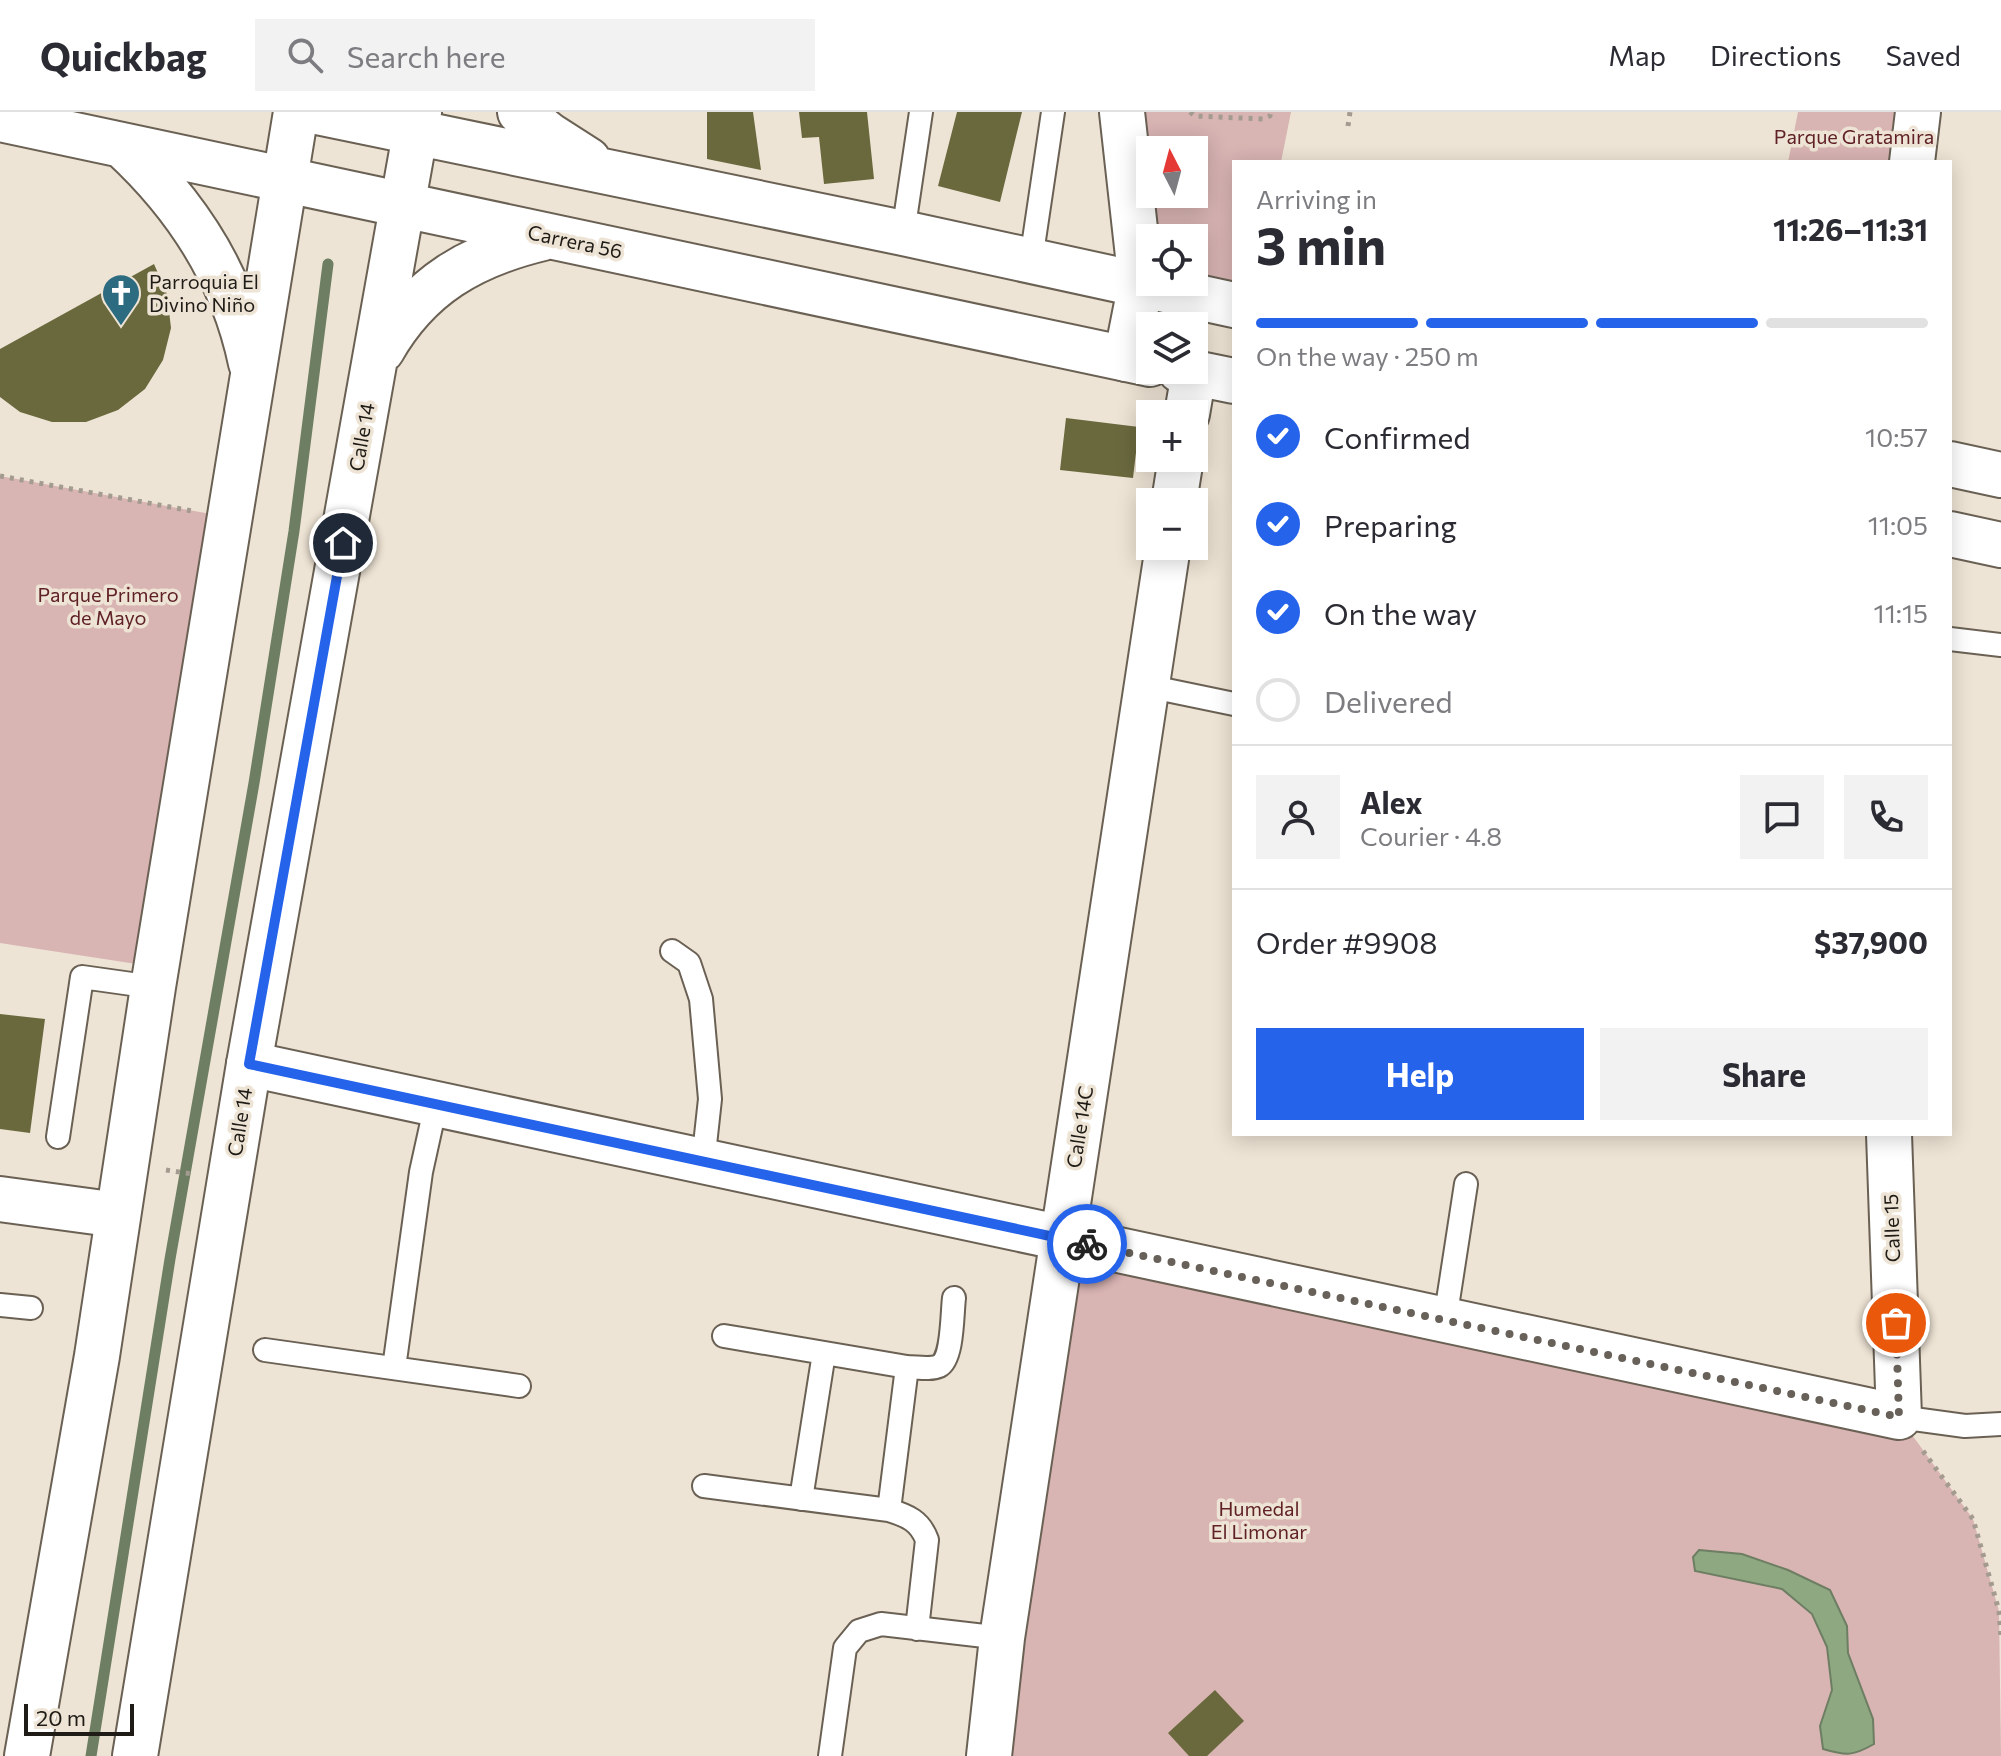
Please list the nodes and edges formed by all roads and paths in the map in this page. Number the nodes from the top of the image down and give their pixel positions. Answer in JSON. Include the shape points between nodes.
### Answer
{"nodes":[{"id":1,"x":296,"y":112,"type":"edge"},
{"id":2,"x":317,"y":112,"type":"edge"},
{"id":3,"x":520,"y":112,"type":"edge"},
{"id":4,"x":921,"y":112,"type":"edge"},
{"id":5,"x":1053,"y":112,"type":"edge"},
{"id":6,"x":1122,"y":112,"type":"edge"},
{"id":7,"x":1190,"y":112,"type":"edge"},
{"id":8,"x":1271,"y":112,"type":"edge"},
{"id":9,"x":1350,"y":112,"type":"edge"},
{"id":10,"x":1918,"y":112,"type":"edge"},
{"id":11,"x":0,"y":119,"type":"edge"},
{"id":12,"x":418,"y":122,"type":"edge"},
{"id":13,"x":1348,"y":126,"type":"dead end"},
{"id":14,"x":122,"y":145,"type":"junction"},
{"id":15,"x":1912,"y":160,"type":"edge"},
{"id":16,"x":606,"y":172,"type":"junction"},
{"id":17,"x":285,"y":180,"type":"junction"},
{"id":18,"x":403,"y":205,"type":"junction"},
{"id":19,"x":903,"y":233,"type":"junction"},
{"id":20,"x":551,"y":237,"type":"junction"},
{"id":21,"x":1136,"y":238,"type":"edge"},
{"id":22,"x":1031,"y":260,"type":"junction"},
{"id":23,"x":1136,"y":282,"type":"edge"},
{"id":24,"x":1196,"y":296,"type":"edge"},
{"id":25,"x":1232,"y":305,"type":"edge"},
{"id":26,"x":377,"y":359,"type":"junction"},
{"id":27,"x":1136,"y":361,"type":"edge"},
{"id":28,"x":254,"y":377,"type":"junction"},
{"id":29,"x":1952,"y":464,"type":"edge"},
{"id":30,"x":2001,"y":475,"type":"edge"},
{"id":31,"x":0,"y":476,"type":"edge"},
{"id":32,"x":231,"y":520,"type":"junction"},
{"id":33,"x":1952,"y":534,"type":"edge"},
{"id":34,"x":2001,"y":546,"type":"edge"},
{"id":35,"x":1166,"y":560,"type":"edge"},
{"id":36,"x":1952,"y":639,"type":"edge"},
{"id":37,"x":2001,"y":645,"type":"edge"},
{"id":38,"x":1147,"y":686,"type":"junction"},
{"id":39,"x":1232,"y":704,"type":"edge"},
{"id":40,"x":672,"y":951,"type":"dead end"},
{"id":41,"x":153,"y":987,"type":"junction"},
{"id":42,"x":249,"y":1064,"type":"junction"},
{"id":43,"x":436,"y":1104,"type":"junction"},
{"id":44,"x":1889,"y":1136,"type":"edge"},
{"id":45,"x":58,"y":1137,"type":"dead end"},
{"id":46,"x":703,"y":1163,"type":"junction"},
{"id":47,"x":164,"y":1170,"type":"dead end"},
{"id":48,"x":194,"y":1175,"type":"dead end"},
{"id":49,"x":1466,"y":1184,"type":"dead end"},
{"id":50,"x":0,"y":1199,"type":"edge"},
{"id":51,"x":118,"y":1215,"type":"junction"},
{"id":52,"x":1063,"y":1239,"type":"junction"},
{"id":53,"x":954,"y":1298,"type":"dead end"},
{"id":54,"x":0,"y":1305,"type":"edge"},
{"id":55,"x":31,"y":1308,"type":"dead end"},
{"id":56,"x":1445,"y":1320,"type":"junction"},
{"id":57,"x":724,"y":1336,"type":"dead end"},
{"id":58,"x":265,"y":1350,"type":"dead end"},
{"id":59,"x":824,"y":1353,"type":"junction"},
{"id":60,"x":907,"y":1367,"type":"junction"},
{"id":61,"x":394,"y":1368,"type":"junction"},
{"id":62,"x":519,"y":1386,"type":"dead end"},
{"id":63,"x":1899,"y":1417,"type":"junction"},
{"id":64,"x":2001,"y":1424,"type":"edge"},
{"id":65,"x":704,"y":1486,"type":"dead end"},
{"id":66,"x":801,"y":1499,"type":"junction"},
{"id":67,"x":889,"y":1510,"type":"junction"},
{"id":68,"x":917,"y":1629,"type":"junction"},
{"id":69,"x":1002,"y":1638,"type":"junction"},
{"id":70,"x":2001,"y":1638,"type":"edge"},
{"id":71,"x":27,"y":1756,"type":"edge"},
{"id":72,"x":135,"y":1756,"type":"edge"},
{"id":73,"x":830,"y":1756,"type":"edge"},
{"id":74,"x":989,"y":1756,"type":"edge"}],
"edges":[{"from":1,"to":17,"type":"street"},
{"from":2,"to":12,"type":"street"},
{"from":3,"to":16,"type":"street"},
{"from":4,"to":19,"type":"lane"},
{"from":5,"to":22,"type":"lane"},
{"from":6,"to":21,"type":"street"},
{"from":7,"to":8,"type":"path","via":[[1263,119]]},
{"from":9,"to":13,"type":"path"},
{"from":10,"to":15,"type":"street"},
{"from":11,"to":14,"type":"street","name":"Carrera 56"},
{"from":12,"to":16,"type":"street"},
{"from":12,"to":18,"type":"street","name":"Calle 14"},
{"from":14,"to":17,"type":"street","name":"Carrera 56"},
{"from":14,"to":28,"type":"street","via":[[169,193],[207,248],[237,310]]},
{"from":16,"to":19,"type":"street"},
{"from":17,"to":18,"type":"street","name":"Carrera 56"},
{"from":17,"to":28,"type":"street"},
{"from":18,"to":20,"type":"street","name":"Carrera 56"},
{"from":18,"to":26,"type":"street","name":"Calle 14"},
{"from":19,"to":22,"type":"street"},
{"from":20,"to":26,"type":"street","via":[[497,251],[450,275],[407,313]]},
{"from":20,"to":27,"type":"street","name":"Carrera 56"},
{"from":22,"to":23,"type":"street"},
{"from":24,"to":25,"type":"street"},
{"from":26,"to":42,"type":"street","name":"Calle 14"},
{"from":28,"to":32,"type":"street"},
{"from":29,"to":30,"type":"street"},
{"from":31,"to":32,"type":"path"},
{"from":32,"to":41,"type":"street"},
{"from":33,"to":34,"type":"street"},
{"from":35,"to":38,"type":"street","name":"Calle 14C"},
{"from":36,"to":37,"type":"lane"},
{"from":38,"to":39,"type":"lane"},
{"from":38,"to":52,"type":"street","name":"Calle 14C"},
{"from":40,"to":46,"type":"lane","via":[[689,963],[701,999],[710,1099]]},
{"from":41,"to":45,"type":"lane","via":[[82,977]]},
{"from":41,"to":51,"type":"street"},
{"from":42,"to":43,"type":"street"},
{"from":42,"to":72,"type":"street","name":"Calle 14"},
{"from":43,"to":46,"type":"street"},
{"from":43,"to":61,"type":"lane","via":[[421,1172]]},
{"from":44,"to":63,"type":"street","name":"Calle 15"},
{"from":46,"to":52,"type":"street"},
{"from":47,"to":48,"type":"path"},
{"from":49,"to":56,"type":"lane"},
{"from":50,"to":51,"type":"street"},
{"from":51,"to":71,"type":"street"},
{"from":52,"to":56,"type":"street"},
{"from":52,"to":69,"type":"street","name":"Calle 14C"},
{"from":53,"to":60,"type":"lane","via":[[945,1361],[935,1367]]},
{"from":54,"to":55,"type":"lane"},
{"from":56,"to":63,"type":"street"},
{"from":57,"to":59,"type":"lane"},
{"from":58,"to":61,"type":"lane"},
{"from":59,"to":60,"type":"lane"},
{"from":59,"to":66,"type":"lane"},
{"from":60,"to":67,"type":"lane"},
{"from":61,"to":62,"type":"lane"},
{"from":63,"to":64,"type":"lane","via":[[1965,1426]]},
{"from":63,"to":70,"type":"path","via":[[1973,1519],[1999,1611]]},
{"from":65,"to":66,"type":"lane"},
{"from":66,"to":67,"type":"lane"},
{"from":67,"to":68,"type":"lane","via":[[910,1517],[927,1540]]},
{"from":68,"to":69,"type":"lane"},
{"from":68,"to":73,"type":"lane","via":[[881,1624],[851,1638],[845,1648]]},
{"from":69,"to":74,"type":"street","name":"Calle 14C"}]}
